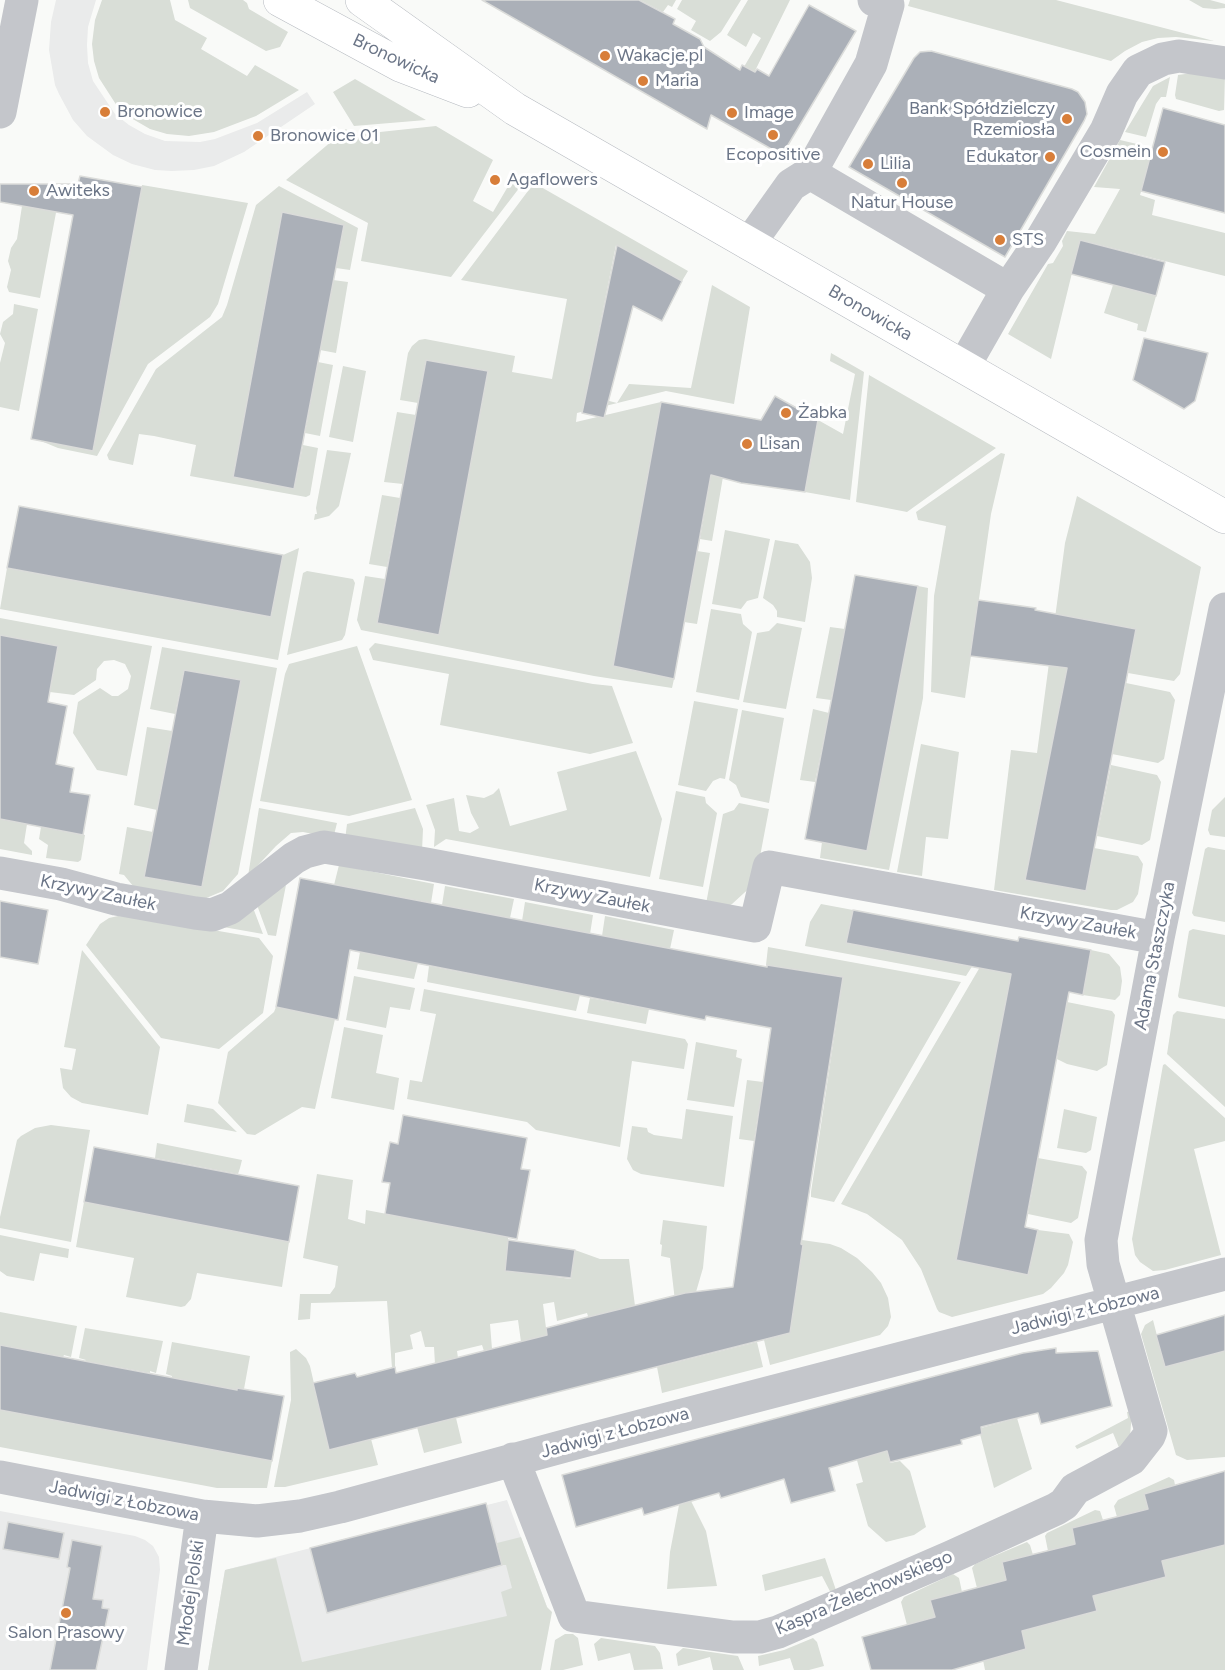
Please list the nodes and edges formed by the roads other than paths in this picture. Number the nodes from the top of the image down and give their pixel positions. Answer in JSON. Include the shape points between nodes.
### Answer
{"nodes":[{"id":1,"x":22,"y":0,"type":"edge"},
{"id":2,"x":280,"y":0,"type":"edge"},
{"id":3,"x":362,"y":0,"type":"edge"},
{"id":4,"x":874,"y":0,"type":"edge"},
{"id":5,"x":1225,"y":63,"type":"edge"},
{"id":6,"x":515,"y":109,"type":"junction"},
{"id":7,"x":0,"y":112,"type":"edge"},
{"id":8,"x":810,"y":173,"type":"junction"},
{"id":9,"x":749,"y":244,"type":"junction"},
{"id":10,"x":1008,"y":289,"type":"junction"},
{"id":11,"x":964,"y":366,"type":"junction"},
{"id":12,"x":1225,"y":517,"type":"edge"},
{"id":13,"x":1225,"y":609,"type":"edge"},
{"id":14,"x":0,"y":873,"type":"edge"},
{"id":15,"x":1158,"y":938,"type":"junction"},
{"id":16,"x":1225,"y":1275,"type":"edge"},
{"id":17,"x":1113,"y":1304,"type":"junction"},
{"id":18,"x":513,"y":1459,"type":"junction"},
{"id":19,"x":0,"y":1477,"type":"edge"},
{"id":20,"x":201,"y":1516,"type":"junction"},
{"id":21,"x":181,"y":1670,"type":"edge"}],
"edges":[{"from":1,"to":7,"type":"street"},
{"from":2,"to":6,"type":"street","name":"Bronowicka","via":[[400,65]]},
{"from":3,"to":6,"type":"street","name":"Bronowicka"},
{"from":4,"to":8,"type":"street","via":[[888,5],[871,64]]},
{"from":5,"to":10,"type":"street","via":[[1179,56],[1138,71],[1040,243]]},
{"from":6,"to":9,"type":"street","name":"Bronowicka"},
{"from":8,"to":9,"type":"street","via":[[791,185]]},
{"from":8,"to":10,"type":"street"},
{"from":9,"to":11,"type":"street","name":"Bronowicka"},
{"from":10,"to":11,"type":"street"},
{"from":11,"to":12,"type":"street","name":"Bronowicka"},
{"from":13,"to":15,"type":"street","name":"Adama Staszczyka"},
{"from":14,"to":15,"type":"street","name":"Krzywy Zaułek","via":[[212,915],[230,908],[294,858],[324,847],[755,927],[769,867]]},
{"from":15,"to":17,"type":"street","name":"Adama Staszczyka","via":[[1101,1240],[1102,1264]]},
{"from":16,"to":17,"type":"street","name":"Jadwigi z Łobzowa"},
{"from":17,"to":18,"type":"street","name":"Jadwigi z Łobzowa"},
{"from":17,"to":18,"type":"street","name":"Kaspra Żelechowskiego","via":[[1151,1431],[1131,1459],[1075,1490],[1056,1509],[760,1637],[733,1637],[574,1616]]},
{"from":18,"to":20,"type":"street","name":"Jadwigi z Łobzowa","via":[[300,1516],[257,1521]]},
{"from":19,"to":20,"type":"street","name":"Jadwigi z Łobzowa"},
{"from":20,"to":21,"type":"street","name":"Młodej Polski"}]}
